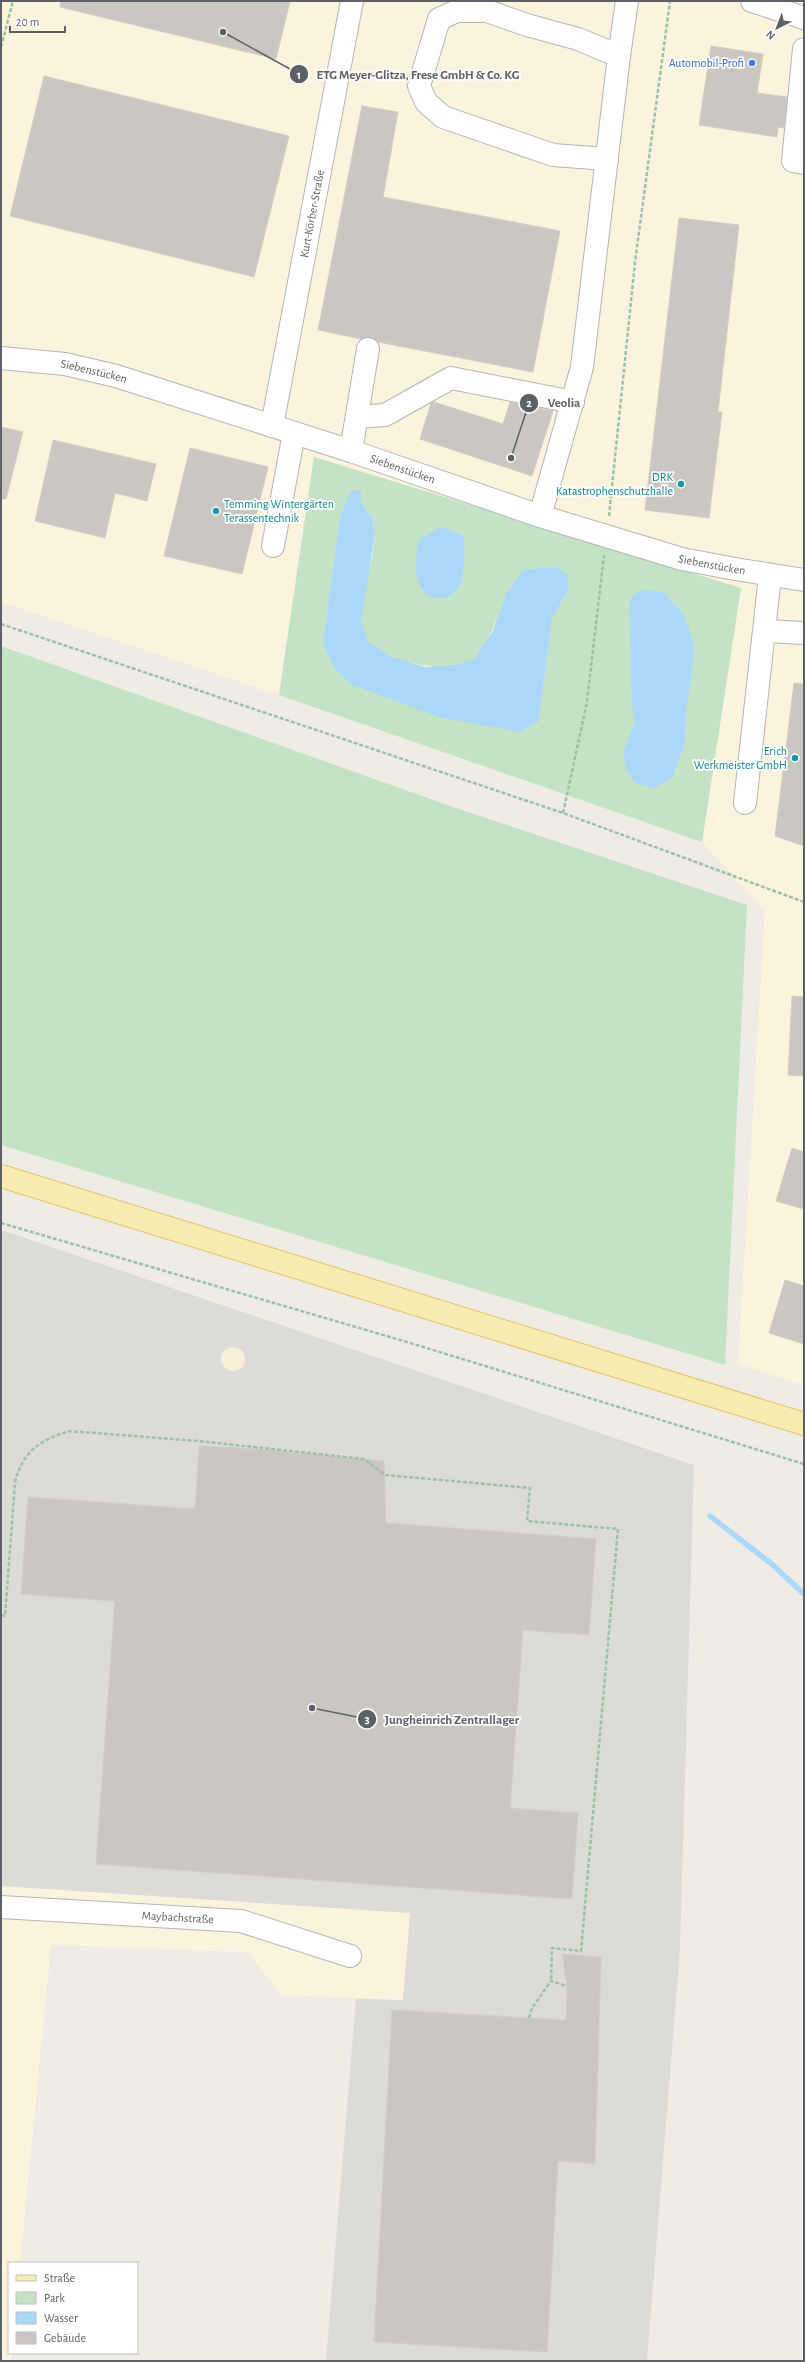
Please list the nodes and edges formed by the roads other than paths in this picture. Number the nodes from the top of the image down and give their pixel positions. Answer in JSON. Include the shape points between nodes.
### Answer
{"nodes":[{"id":1,"x":352,"y":1,"type":"edge"},
{"id":2,"x":627,"y":1,"type":"edge"},
{"id":3,"x":752,"y":1,"type":"edge"},
{"id":4,"x":804,"y":18,"type":"edge"},
{"id":5,"x":804,"y":49,"type":"edge"},
{"id":6,"x":619,"y":56,"type":"junction"},
{"id":7,"x":607,"y":159,"type":"junction"},
{"id":8,"x":804,"y":163,"type":"edge"},
{"id":9,"x":368,"y":349,"type":"dead end"},
{"id":10,"x":1,"y":358,"type":"edge"},
{"id":11,"x":573,"y":402,"type":"junction"},
{"id":12,"x":356,"y":417,"type":"junction"},
{"id":13,"x":272,"y":426,"type":"junction"},
{"id":14,"x":294,"y":433,"type":"junction"},
{"id":15,"x":351,"y":451,"type":"junction"},
{"id":16,"x":540,"y":516,"type":"junction"},
{"id":17,"x":273,"y":546,"type":"dead end"},
{"id":18,"x":770,"y":576,"type":"junction"},
{"id":19,"x":804,"y":580,"type":"edge"},
{"id":20,"x":765,"y":631,"type":"junction"},
{"id":21,"x":804,"y":634,"type":"edge"},
{"id":22,"x":745,"y":803,"type":"dead end"},
{"id":23,"x":1,"y":1176,"type":"edge"},
{"id":24,"x":804,"y":1424,"type":"edge"},
{"id":25,"x":1,"y":1907,"type":"edge"},
{"id":26,"x":350,"y":1956,"type":"dead end"}],
"edges":[{"from":1,"to":13,"type":"street","name":"Kurt-Körber-Straße"},
{"from":2,"to":6,"type":"street"},
{"from":3,"to":4,"type":"street"},
{"from":5,"to":8,"type":"street","via":[[793,161]]},
{"from":6,"to":7,"type":"street"},
{"from":6,"to":7,"type":"street","via":[[578,39],[486,11],[457,10],[440,19],[419,86],[426,102],[443,117],[553,155]]},
{"from":7,"to":11,"type":"street","via":[[582,367]]},
{"from":9,"to":12,"type":"street"},
{"from":10,"to":13,"type":"street","name":"Siebenstücken","via":[[65,364],[116,376]]},
{"from":11,"to":12,"type":"street","via":[[451,378],[385,415]]},
{"from":11,"to":16,"type":"street"},
{"from":12,"to":15,"type":"street"},
{"from":13,"to":14,"type":"street","name":"Siebenstücken"},
{"from":14,"to":15,"type":"street","name":"Siebenstücken"},
{"from":14,"to":17,"type":"street"},
{"from":15,"to":16,"type":"street","name":"Siebenstücken"},
{"from":16,"to":18,"type":"street","name":"Siebenstücken","via":[[682,559]]},
{"from":18,"to":19,"type":"street","name":"Siebenstücken"},
{"from":18,"to":20,"type":"street"},
{"from":20,"to":21,"type":"street"},
{"from":20,"to":22,"type":"street"},
{"from":23,"to":24,"type":"main road"},
{"from":25,"to":26,"type":"street","name":"Maybachstraße","via":[[242,1921]]}]}
